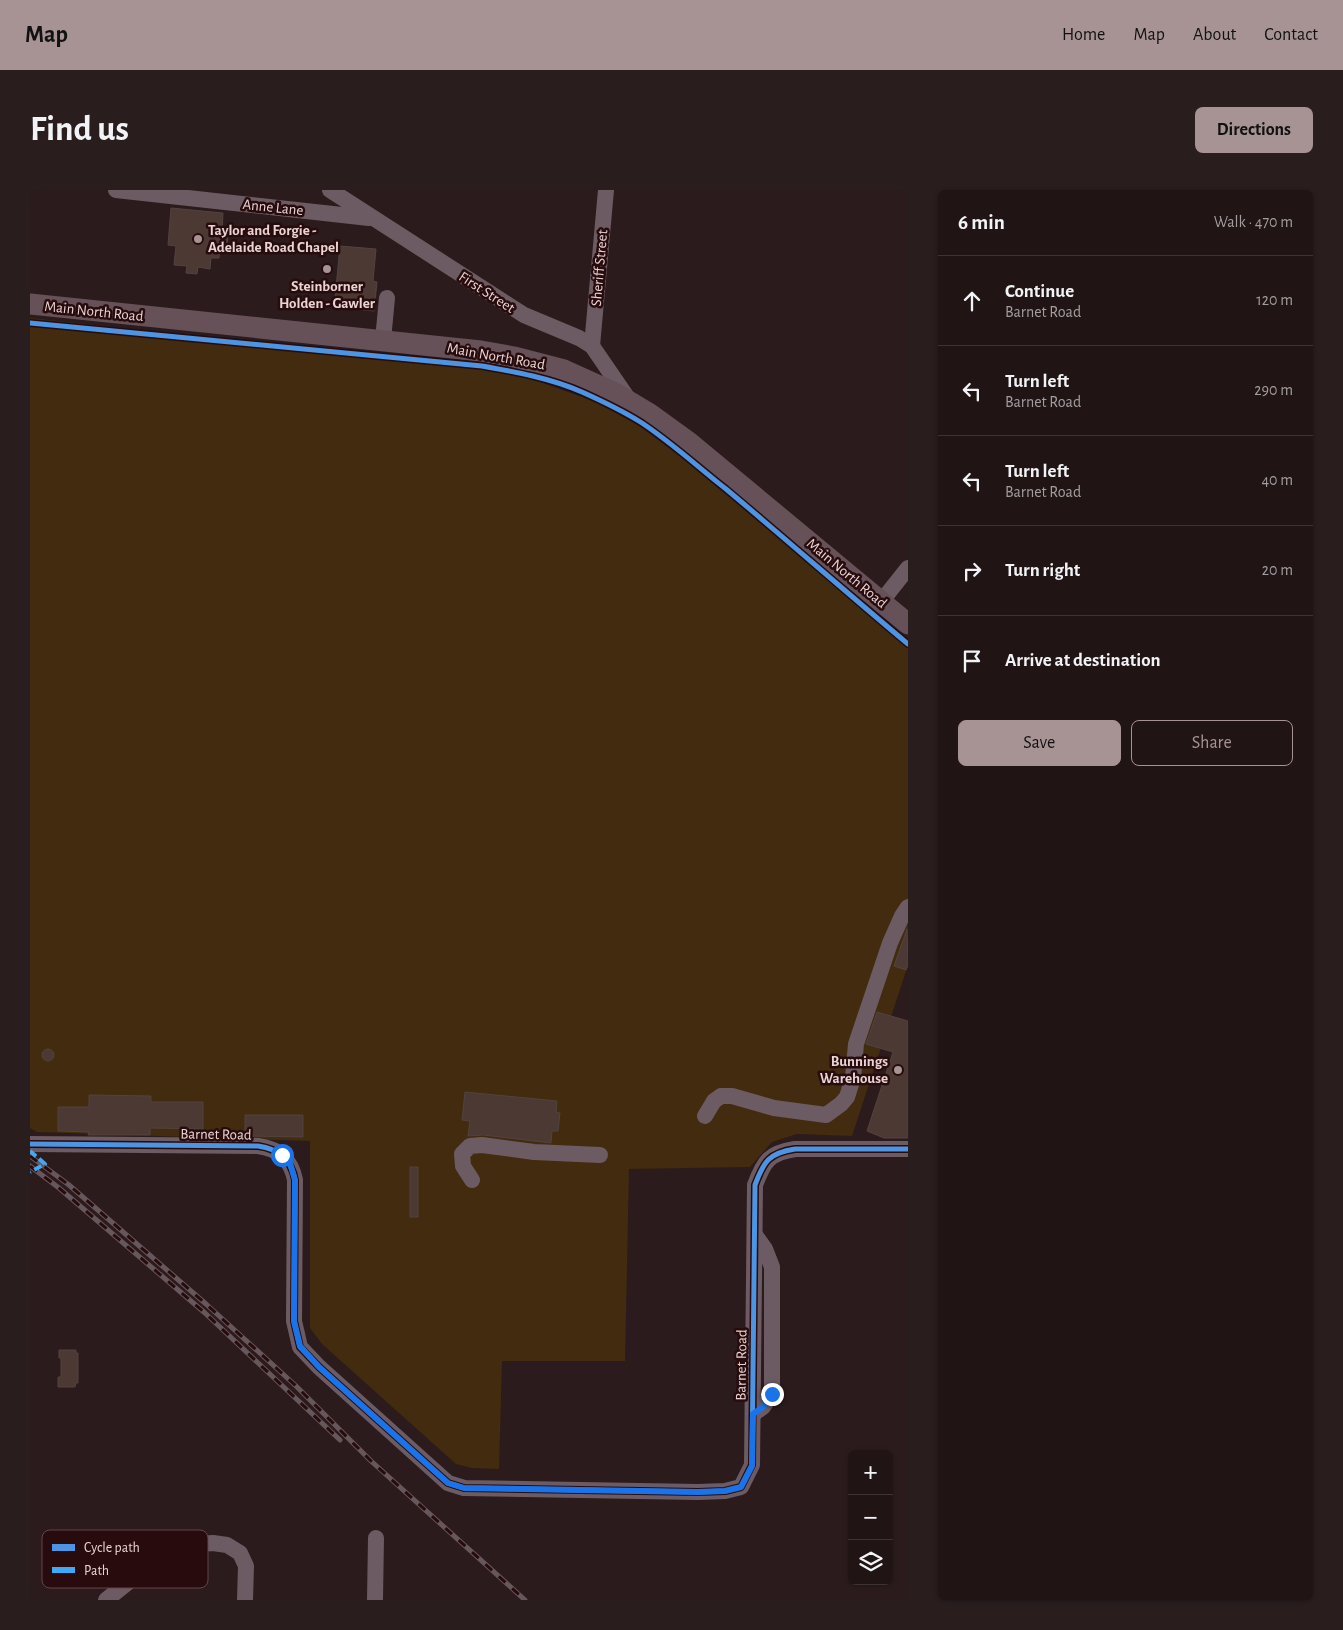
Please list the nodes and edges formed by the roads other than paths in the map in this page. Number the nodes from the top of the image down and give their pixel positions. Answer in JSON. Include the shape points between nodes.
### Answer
{"nodes":[{"id":1,"x":116,"y":190,"type":"edge"},
{"id":2,"x":330,"y":190,"type":"edge"},
{"id":3,"x":606,"y":190,"type":"edge"},
{"id":4,"x":371,"y":218,"type":"junction"},
{"id":5,"x":387,"y":298,"type":"dead end"},
{"id":6,"x":30,"y":304,"type":"edge"},
{"id":7,"x":383,"y":340,"type":"junction"},
{"id":8,"x":592,"y":346,"type":"junction"},
{"id":9,"x":630,"y":402,"type":"junction"},
{"id":10,"x":908,"y":568,"type":"edge"},
{"id":11,"x":881,"y":602,"type":"junction"},
{"id":12,"x":908,"y":624,"type":"edge"},
{"id":13,"x":908,"y":907,"type":"edge"},
{"id":14,"x":705,"y":1116,"type":"dead end"},
{"id":15,"x":30,"y":1144,"type":"edge"},
{"id":16,"x":908,"y":1149,"type":"edge"},
{"id":17,"x":600,"y":1155,"type":"dead end"},
{"id":18,"x":472,"y":1180,"type":"dead end"},
{"id":19,"x":376,"y":1538,"type":"dead end"},
{"id":20,"x":208,"y":1543,"type":"edge"},
{"id":21,"x":121,"y":1588,"type":"edge"},
{"id":22,"x":106,"y":1600,"type":"edge"},
{"id":23,"x":246,"y":1600,"type":"edge"},
{"id":24,"x":375,"y":1600,"type":"edge"}],
"edges":[{"from":1,"to":4,"type":"street","name":"Anne Lane"},
{"from":2,"to":4,"type":"street","name":"First Street"},
{"from":3,"to":8,"type":"street","name":"Sheriff Street"},
{"from":4,"to":8,"type":"street","name":"First Street","via":[[524,315]]},
{"from":5,"to":7,"type":"street"},
{"from":6,"to":7,"type":"main road","name":"Main North Road"},
{"from":7,"to":9,"type":"main road","name":"Main North Road","via":[[481,351],[544,364],[583,377]]},
{"from":8,"to":9,"type":"street","name":"First Street"},
{"from":9,"to":11,"type":"main road","name":"Main North Road","via":[[690,443]]},
{"from":10,"to":11,"type":"street"},
{"from":11,"to":12,"type":"main road","name":"Main North Road"},
{"from":13,"to":14,"type":"street","via":[[890,943],[856,1044],[853,1078],[847,1097],[841,1104],[826,1114],[774,1108],[721,1096]]},
{"from":15,"to":16,"type":"street","name":"Barnet Road","via":[[258,1146],[282,1155],[290,1163],[295,1180],[294,1321],[300,1346],[319,1367],[448,1483],[464,1488],[725,1491],[741,1487],[752,1466],[755,1185],[761,1171],[772,1156],[795,1149]]},
{"from":17,"to":18,"type":"street","via":[[470,1146],[462,1154],[463,1166]]},
{"from":19,"to":24,"type":"street"},
{"from":20,"to":23,"type":"street","via":[[227,1545],[240,1553],[246,1566]]},
{"from":21,"to":22,"type":"street"}]}
